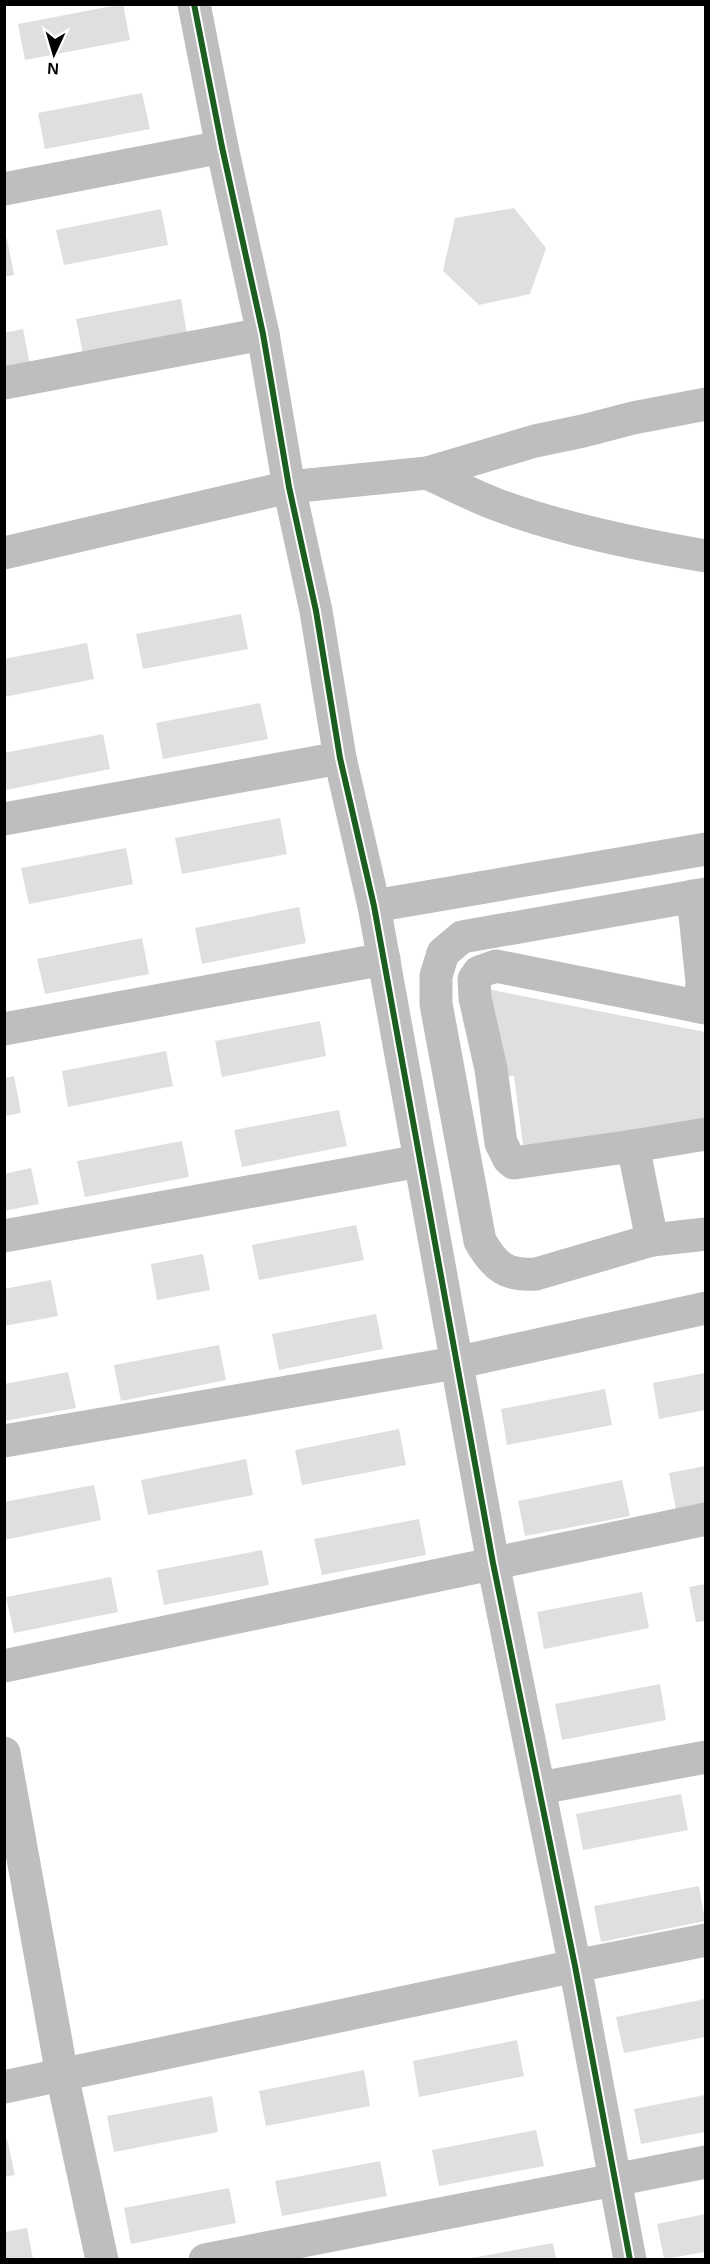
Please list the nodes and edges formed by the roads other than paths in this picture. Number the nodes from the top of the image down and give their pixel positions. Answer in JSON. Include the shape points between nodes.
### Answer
{"nodes":[{"id":1,"x":194,"y":4,"type":"edge"},
{"id":2,"x":222,"y":147,"type":"junction"},
{"id":3,"x":4,"y":189,"type":"edge"},
{"id":4,"x":263,"y":334,"type":"junction"},
{"id":5,"x":4,"y":383,"type":"edge"},
{"id":6,"x":705,"y":404,"type":"edge"},
{"id":7,"x":427,"y":473,"type":"junction"},
{"id":8,"x":289,"y":487,"type":"junction"},
{"id":9,"x":4,"y":553,"type":"edge"},
{"id":10,"x":705,"y":556,"type":"edge"},
{"id":11,"x":340,"y":758,"type":"junction"},
{"id":12,"x":4,"y":819,"type":"edge"},
{"id":13,"x":705,"y":849,"type":"edge"},
{"id":14,"x":699,"y":895,"type":"edge"},
{"id":15,"x":374,"y":906,"type":"junction"},
{"id":16,"x":384,"y":959,"type":"junction"},
{"id":17,"x":703,"y":1007,"type":"edge"},
{"id":18,"x":4,"y":1029,"type":"edge"},
{"id":19,"x":491,"y":1069,"type":"junction"},
{"id":20,"x":451,"y":1078,"type":"junction"},
{"id":21,"x":407,"y":1087,"type":"junction"},
{"id":22,"x":705,"y":1134,"type":"edge"},
{"id":23,"x":633,"y":1146,"type":"junction"},
{"id":24,"x":420,"y":1161,"type":"junction"},
{"id":25,"x":705,"y":1234,"type":"edge"},
{"id":26,"x":4,"y":1236,"type":"edge"},
{"id":27,"x":652,"y":1240,"type":"junction"},
{"id":28,"x":705,"y":1308,"type":"edge"},
{"id":29,"x":455,"y":1363,"type":"junction"},
{"id":30,"x":4,"y":1442,"type":"edge"},
{"id":31,"x":705,"y":1519,"type":"edge"},
{"id":32,"x":493,"y":1563,"type":"junction"},
{"id":33,"x":4,"y":1666,"type":"edge"},
{"id":34,"x":4,"y":1753,"type":"edge"},
{"id":35,"x":705,"y":1756,"type":"edge"},
{"id":36,"x":540,"y":1788,"type":"junction"},
{"id":37,"x":14,"y":1863,"type":"edge"},
{"id":38,"x":705,"y":1940,"type":"edge"},
{"id":39,"x":575,"y":1966,"type":"junction"},
{"id":40,"x":62,"y":2075,"type":"junction"},
{"id":41,"x":4,"y":2087,"type":"edge"},
{"id":42,"x":705,"y":2162,"type":"edge"},
{"id":43,"x":615,"y":2179,"type":"junction"},
{"id":44,"x":102,"y":2259,"type":"edge"},
{"id":45,"x":205,"y":2259,"type":"edge"},
{"id":46,"x":630,"y":2259,"type":"edge"}],
"edges":[{"from":1,"to":2,"type":"street"},
{"from":2,"to":3,"type":"street"},
{"from":2,"to":4,"type":"street"},
{"from":4,"to":5,"type":"street"},
{"from":4,"to":8,"type":"street"},
{"from":6,"to":7,"type":"street","via":[[535,441]]},
{"from":7,"to":8,"type":"street"},
{"from":7,"to":10,"type":"street","via":[[536,518]]},
{"from":8,"to":9,"type":"street"},
{"from":8,"to":11,"type":"street","via":[[316,612]]},
{"from":11,"to":12,"type":"street"},
{"from":11,"to":15,"type":"street"},
{"from":13,"to":15,"type":"street"},
{"from":14,"to":17,"type":"street"},
{"from":14,"to":20,"type":"street","via":[[462,937],[443,952],[436,976],[436,1004]]},
{"from":15,"to":16,"type":"street"},
{"from":16,"to":18,"type":"street"},
{"from":16,"to":21,"type":"street"},
{"from":17,"to":19,"type":"street","via":[[496,966],[479,972],[474,979]]},
{"from":19,"to":20,"type":"street"},
{"from":19,"to":23,"type":"street","via":[[501,1143],[514,1163]]},
{"from":20,"to":21,"type":"street"},
{"from":20,"to":27,"type":"street","via":[[480,1241],[500,1268],[518,1275],[536,1274]]},
{"from":21,"to":24,"type":"street"},
{"from":22,"to":23,"type":"street"},
{"from":23,"to":27,"type":"street"},
{"from":24,"to":26,"type":"street"},
{"from":24,"to":29,"type":"street"},
{"from":25,"to":27,"type":"street"},
{"from":28,"to":29,"type":"street"},
{"from":29,"to":30,"type":"street"},
{"from":29,"to":32,"type":"street"},
{"from":31,"to":32,"type":"street"},
{"from":32,"to":33,"type":"street"},
{"from":32,"to":36,"type":"street"},
{"from":34,"to":37,"type":"street"},
{"from":35,"to":36,"type":"street"},
{"from":36,"to":39,"type":"street"},
{"from":37,"to":40,"type":"street"},
{"from":38,"to":39,"type":"street"},
{"from":39,"to":40,"type":"street"},
{"from":39,"to":43,"type":"street"},
{"from":40,"to":41,"type":"street"},
{"from":40,"to":44,"type":"street"},
{"from":42,"to":43,"type":"street"},
{"from":43,"to":45,"type":"street"},
{"from":43,"to":46,"type":"street"}]}
